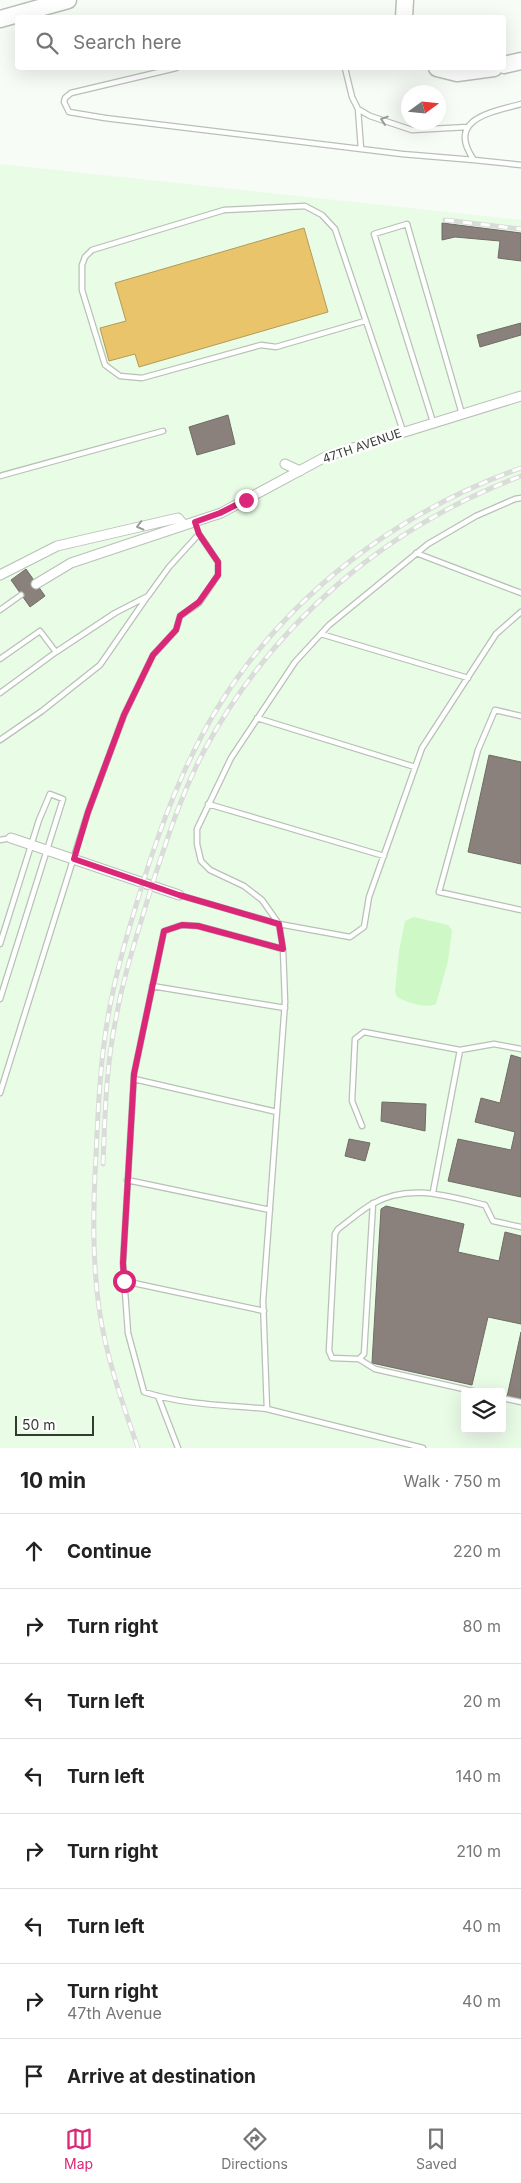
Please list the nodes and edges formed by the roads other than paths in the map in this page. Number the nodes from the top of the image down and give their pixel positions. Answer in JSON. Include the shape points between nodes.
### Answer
{"nodes":[{"id":1,"x":68,"y":0,"type":"edge"},
{"id":2,"x":405,"y":0,"type":"edge"},
{"id":3,"x":404,"y":15,"type":"edge"},
{"id":4,"x":0,"y":19,"type":"edge"},
{"id":5,"x":521,"y":61,"type":"edge"},
{"id":6,"x":506,"y":65,"type":"edge"},
{"id":7,"x":168,"y":70,"type":"edge"},
{"id":8,"x":345,"y":70,"type":"edge"},
{"id":9,"x":447,"y":70,"type":"edge"},
{"id":10,"x":476,"y":70,"type":"edge"},
{"id":11,"x":521,"y":104,"type":"edge"},
{"id":12,"x":358,"y":109,"type":"junction"},
{"id":13,"x":468,"y":127,"type":"junction"},
{"id":14,"x":361,"y":149,"type":"junction"},
{"id":15,"x":474,"y":160,"type":"junction"},
{"id":16,"x":521,"y":165,"type":"edge"},
{"id":17,"x":365,"y":321,"type":"junction"},
{"id":18,"x":521,"y":396,"type":"edge"},
{"id":19,"x":462,"y":414,"type":"junction"},
{"id":20,"x":433,"y":422,"type":"junction"},
{"id":21,"x":163,"y":431,"type":"dead end"},
{"id":22,"x":403,"y":431,"type":"junction"},
{"id":23,"x":286,"y":464,"type":"dead end"},
{"id":24,"x":300,"y":470,"type":"junction"},
{"id":25,"x":0,"y":476,"type":"edge"},
{"id":26,"x":521,"y":498,"type":"edge"},
{"id":27,"x":195,"y":522,"type":"junction"},
{"id":28,"x":184,"y":525,"type":"junction"},
{"id":29,"x":199,"y":534,"type":"junction"},
{"id":30,"x":416,"y":553,"type":"junction"},
{"id":31,"x":0,"y":575,"type":"edge"},
{"id":32,"x":36,"y":584,"type":"dead end"},
{"id":33,"x":521,"y":593,"type":"edge"},
{"id":34,"x":21,"y":595,"type":"dead end"},
{"id":35,"x":148,"y":596,"type":"junction"},
{"id":36,"x":0,"y":610,"type":"edge"},
{"id":37,"x":521,"y":612,"type":"edge"},
{"id":38,"x":321,"y":634,"type":"junction"},
{"id":39,"x":56,"y":652,"type":"junction"},
{"id":40,"x":0,"y":660,"type":"edge"},
{"id":41,"x":468,"y":678,"type":"junction"},
{"id":42,"x":0,"y":693,"type":"edge"},
{"id":43,"x":521,"y":716,"type":"edge"},
{"id":44,"x":257,"y":718,"type":"junction"},
{"id":45,"x":0,"y":740,"type":"edge"},
{"id":46,"x":415,"y":767,"type":"junction"},
{"id":47,"x":208,"y":804,"type":"junction"},
{"id":48,"x":11,"y":838,"type":"joint"},
{"id":49,"x":0,"y":840,"type":"edge"},
{"id":50,"x":32,"y":845,"type":"junction"},
{"id":51,"x":47,"y":850,"type":"junction"},
{"id":52,"x":384,"y":856,"type":"junction"},
{"id":53,"x":74,"y":859,"type":"junction"},
{"id":54,"x":179,"y":895,"type":"joint"},
{"id":55,"x":521,"y":910,"type":"edge"},
{"id":56,"x":279,"y":924,"type":"junction"},
{"id":57,"x":0,"y":944,"type":"edge"},
{"id":58,"x":283,"y":949,"type":"junction"},
{"id":59,"x":152,"y":986,"type":"junction"},
{"id":60,"x":0,"y":999,"type":"edge"},
{"id":61,"x":285,"y":1008,"type":"junction"},
{"id":62,"x":521,"y":1049,"type":"edge"},
{"id":63,"x":460,"y":1050,"type":"junction"},
{"id":64,"x":134,"y":1079,"type":"junction"},
{"id":65,"x":0,"y":1093,"type":"edge"},
{"id":66,"x":277,"y":1112,"type":"junction"},
{"id":67,"x":362,"y":1126,"type":"dead end"},
{"id":68,"x":127,"y":1180,"type":"junction"},
{"id":69,"x":433,"y":1192,"type":"junction"},
{"id":70,"x":373,"y":1203,"type":"junction"},
{"id":71,"x":270,"y":1210,"type":"junction"},
{"id":72,"x":521,"y":1226,"type":"edge"},
{"id":73,"x":124,"y":1281,"type":"junction"},
{"id":74,"x":264,"y":1310,"type":"junction"},
{"id":75,"x":359,"y":1359,"type":"junction"},
{"id":76,"x":461,"y":1388,"type":"edge"},
{"id":77,"x":158,"y":1396,"type":"junction"},
{"id":78,"x":506,"y":1399,"type":"edge"},
{"id":79,"x":521,"y":1402,"type":"edge"},
{"id":80,"x":267,"y":1409,"type":"junction"},
{"id":81,"x":178,"y":1448,"type":"edge"},
{"id":82,"x":423,"y":1448,"type":"edge"}],
"edges":[{"from":1,"to":4,"type":"highway"},
{"from":2,"to":3,"type":"highway"},
{"from":5,"to":6,"type":"highway"},
{"from":7,"to":14,"type":"lane","via":[[71,94],[64,102],[69,112]]},
{"from":8,"to":12,"type":"lane"},
{"from":9,"to":10,"type":"highway"},
{"from":11,"to":13,"type":"lane","via":[[480,115]]},
{"from":13,"to":12,"type":"lane","one_way":true,"via":[[412,130]]},
{"from":12,"to":14,"type":"lane"},
{"from":13,"to":15,"type":"lane","via":[[466,145]]},
{"from":14,"to":15,"type":"lane"},
{"from":15,"to":16,"type":"lane"},
{"from":17,"to":17,"type":"lane","via":[[335,229],[322,215],[305,206],[224,210],[92,250],[82,265],[82,290],[105,365],[120,376],[142,378],[261,345],[276,347]]},
{"from":17,"to":22,"type":"lane"},
{"from":18,"to":19,"type":"street","name":"47TH AVENUE"},
{"from":19,"to":20,"type":"street","name":"47TH AVENUE"},
{"from":19,"to":20,"type":"lane","via":[[407,224],[374,234]]},
{"from":20,"to":22,"type":"street","name":"47TH AVENUE"},
{"from":21,"to":25,"type":"lane"},
{"from":22,"to":24,"type":"street","name":"47TH AVENUE","via":[[327,456]]},
{"from":23,"to":24,"type":"street"},
{"from":24,"to":27,"type":"street","name":"47TH AVENUE","via":[[220,513]]},
{"from":26,"to":30,"type":"lane","via":[[476,516]]},
{"from":27,"to":28,"type":"street","name":"47TH AVENUE"},
{"from":27,"to":29,"type":"lane"},
{"from":28,"to":31,"type":"street","name":"47TH AVENUE","one_way":true,"via":[[178,518],[57,546]]},
{"from":28,"to":32,"type":"street","name":"47TH AVENUE","via":[[71,564]]},
{"from":29,"to":35,"type":"lane"},
{"from":29,"to":53,"type":"lane","via":[[218,562],[218,575],[199,602],[180,616],[176,630],[153,655],[124,715]]},
{"from":30,"to":33,"type":"lane"},
{"from":30,"to":38,"type":"lane"},
{"from":34,"to":36,"type":"lane"},
{"from":35,"to":39,"type":"lane","via":[[115,613]]},
{"from":35,"to":45,"type":"lane","via":[[100,665]]},
{"from":37,"to":41,"type":"lane","via":[[496,634]]},
{"from":38,"to":41,"type":"lane"},
{"from":38,"to":44,"type":"lane","via":[[295,662]]},
{"from":39,"to":40,"type":"lane","via":[[40,631]]},
{"from":39,"to":42,"type":"lane"},
{"from":41,"to":46,"type":"lane","via":[[422,748]]},
{"from":43,"to":55,"type":"lane","via":[[495,710],[478,750],[439,892]]},
{"from":44,"to":46,"type":"lane"},
{"from":44,"to":47,"type":"lane","via":[[231,758]]},
{"from":46,"to":52,"type":"lane"},
{"from":47,"to":52,"type":"lane"},
{"from":47,"to":56,"type":"lane","via":[[197,829],[201,861],[210,870],[244,886],[262,900]]},
{"from":48,"to":49,"type":"lane"},
{"from":48,"to":50,"type":"street"},
{"from":50,"to":51,"type":"street"},
{"from":50,"to":51,"type":"lane","via":[[50,794],[63,798]]},
{"from":50,"to":57,"type":"lane"},
{"from":51,"to":53,"type":"street"},
{"from":51,"to":60,"type":"lane"},
{"from":52,"to":56,"type":"lane","via":[[369,897],[364,928],[350,937]]},
{"from":53,"to":54,"type":"street"},
{"from":53,"to":65,"type":"lane"},
{"from":54,"to":56,"type":"lane"},
{"from":56,"to":58,"type":"lane"},
{"from":58,"to":59,"type":"lane","via":[[198,926],[171,928],[164,931]]},
{"from":58,"to":61,"type":"lane"},
{"from":59,"to":61,"type":"lane"},
{"from":59,"to":64,"type":"lane"},
{"from":61,"to":66,"type":"lane"},
{"from":62,"to":63,"type":"lane","via":[[494,1044]]},
{"from":63,"to":67,"type":"lane","via":[[364,1032],[355,1039],[352,1101]]},
{"from":63,"to":69,"type":"lane"},
{"from":64,"to":66,"type":"lane"},
{"from":64,"to":68,"type":"lane"},
{"from":66,"to":71,"type":"lane"},
{"from":68,"to":71,"type":"lane"},
{"from":68,"to":73,"type":"lane"},
{"from":69,"to":70,"type":"lane","via":[[403,1193]]},
{"from":69,"to":72,"type":"lane","via":[[485,1205],[493,1221]]},
{"from":70,"to":75,"type":"lane","via":[[364,1354]]},
{"from":70,"to":75,"type":"lane","via":[[335,1234],[329,1352],[332,1358]]},
{"from":71,"to":74,"type":"lane"},
{"from":73,"to":74,"type":"lane"},
{"from":73,"to":77,"type":"lane","via":[[128,1333],[144,1392]]},
{"from":74,"to":80,"type":"lane"},
{"from":75,"to":76,"type":"lane","via":[[375,1369]]},
{"from":77,"to":80,"type":"lane"},
{"from":77,"to":81,"type":"lane"},
{"from":78,"to":79,"type":"lane"},
{"from":80,"to":82,"type":"lane"}]}
